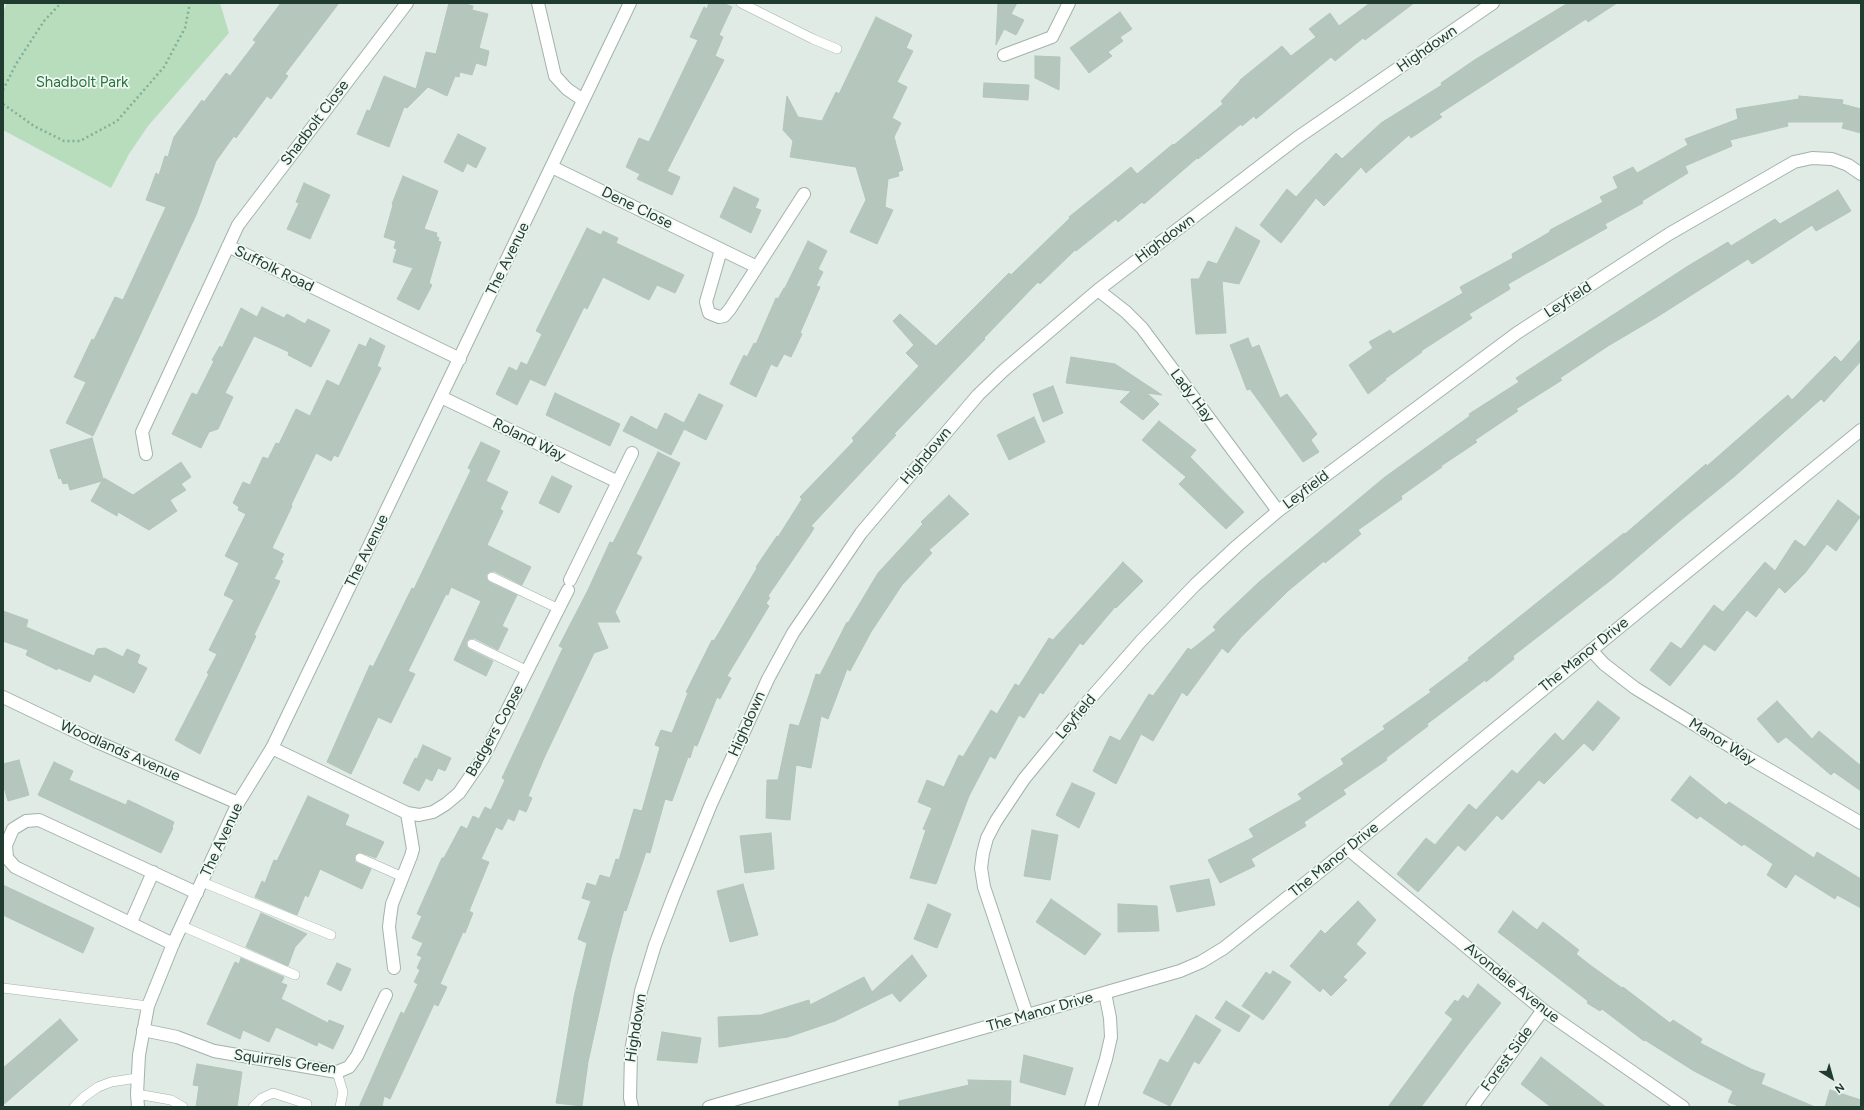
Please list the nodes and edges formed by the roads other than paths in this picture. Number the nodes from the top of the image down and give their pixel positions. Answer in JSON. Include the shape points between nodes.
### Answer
{"nodes":[{"id":1,"x":407,"y":3,"type":"edge"},
{"id":2,"x":538,"y":3,"type":"edge"},
{"id":3,"x":630,"y":3,"type":"edge"},
{"id":4,"x":740,"y":3,"type":"edge"},
{"id":5,"x":1069,"y":3,"type":"edge"},
{"id":6,"x":1493,"y":3,"type":"edge"},
{"id":7,"x":837,"y":49,"type":"dead end"},
{"id":8,"x":1004,"y":55,"type":"dead end"},
{"id":9,"x":583,"y":100,"type":"junction"},
{"id":10,"x":552,"y":167,"type":"junction"},
{"id":11,"x":1861,"y":174,"type":"edge"},
{"id":12,"x":804,"y":194,"type":"dead end"},
{"id":13,"x":228,"y":246,"type":"junction"},
{"id":14,"x":721,"y":250,"type":"junction"},
{"id":15,"x":757,"y":267,"type":"junction"},
{"id":16,"x":1098,"y":290,"type":"junction"},
{"id":17,"x":460,"y":359,"type":"junction"},
{"id":18,"x":441,"y":397,"type":"junction"},
{"id":19,"x":1861,"y":430,"type":"edge"},
{"id":20,"x":632,"y":453,"type":"dead end"},
{"id":21,"x":146,"y":454,"type":"dead end"},
{"id":22,"x":618,"y":482,"type":"junction"},
{"id":23,"x":1278,"y":511,"type":"junction"},
{"id":24,"x":492,"y":577,"type":"dead end"},
{"id":25,"x":559,"y":609,"type":"junction"},
{"id":26,"x":472,"y":644,"type":"dead end"},
{"id":27,"x":1591,"y":650,"type":"junction"},
{"id":28,"x":528,"y":671,"type":"junction"},
{"id":29,"x":3,"y":697,"type":"edge"},
{"id":30,"x":272,"y":748,"type":"junction"},
{"id":31,"x":238,"y":803,"type":"junction"},
{"id":32,"x":407,"y":812,"type":"junction"},
{"id":33,"x":1861,"y":823,"type":"edge"},
{"id":34,"x":1348,"y":849,"type":"junction"},
{"id":35,"x":360,"y":858,"type":"dead end"},
{"id":36,"x":5,"y":859,"type":"edge"},
{"id":37,"x":154,"y":872,"type":"junction"},
{"id":38,"x":403,"y":877,"type":"junction"},
{"id":39,"x":200,"y":887,"type":"junction"},
{"id":40,"x":130,"y":922,"type":"junction"},
{"id":41,"x":182,"y":926,"type":"junction"},
{"id":42,"x":331,"y":935,"type":"dead end"},
{"id":43,"x":173,"y":944,"type":"junction"},
{"id":44,"x":394,"y":968,"type":"dead end"},
{"id":45,"x":295,"y":975,"type":"dead end"},
{"id":46,"x":3,"y":988,"type":"edge"},
{"id":47,"x":1105,"y":993,"type":"junction"},
{"id":48,"x":386,"y":995,"type":"dead end"},
{"id":49,"x":148,"y":1006,"type":"junction"},
{"id":50,"x":1543,"y":1010,"type":"junction"},
{"id":51,"x":1027,"y":1015,"type":"junction"},
{"id":52,"x":143,"y":1030,"type":"junction"},
{"id":53,"x":337,"y":1072,"type":"junction"},
{"id":54,"x":137,"y":1078,"type":"junction"},
{"id":55,"x":137,"y":1094,"type":"junction"},
{"id":56,"x":307,"y":1104,"type":"dead end"},
{"id":57,"x":74,"y":1107,"type":"edge"},
{"id":58,"x":138,"y":1107,"type":"edge"},
{"id":59,"x":183,"y":1107,"type":"edge"},
{"id":60,"x":253,"y":1107,"type":"edge"},
{"id":61,"x":340,"y":1107,"type":"edge"},
{"id":62,"x":632,"y":1107,"type":"edge"},
{"id":63,"x":709,"y":1107,"type":"edge"},
{"id":64,"x":1091,"y":1107,"type":"edge"},
{"id":65,"x":1472,"y":1107,"type":"edge"},
{"id":66,"x":1683,"y":1107,"type":"edge"}],
"edges":[{"from":1,"to":13,"type":"street","name":"Shadbolt Close","via":[[238,225]]},
{"from":2,"to":9,"type":"street","via":[[555,76],[567,89]]},
{"from":3,"to":9,"type":"street","name":"The Avenue"},
{"from":4,"to":7,"type":"lane"},
{"from":5,"to":8,"type":"street","via":[[1052,37]]},
{"from":6,"to":16,"type":"street","name":"Highdown","via":[[1297,138]]},
{"from":9,"to":10,"type":"street","name":"The Avenue"},
{"from":10,"to":14,"type":"street","name":"Dene Close"},
{"from":10,"to":17,"type":"street","name":"The Avenue"},
{"from":11,"to":23,"type":"street","name":"Leyfield","via":[[1848,165],[1832,159],[1812,158],[1794,162],[1763,178],[1669,234],[1517,333]]},
{"from":12,"to":15,"type":"street"},
{"from":13,"to":17,"type":"street","name":"Suffolk Road"},
{"from":13,"to":21,"type":"street","name":"Suffolk Road","via":[[142,432]]},
{"from":14,"to":15,"type":"street","name":"Dene Close"},
{"from":14,"to":15,"type":"street","via":[[706,302],[708,313],[712,316],[724,316]]},
{"from":16,"to":23,"type":"street","name":"Lady Hay","via":[[1142,328]]},
{"from":16,"to":62,"type":"street","name":"Highdown","via":[[1003,370],[978,395],[861,533],[793,633],[768,679],[711,804],[655,945],[641,991],[631,1052]]},
{"from":17,"to":18,"type":"street","name":"The Avenue"},
{"from":18,"to":22,"type":"street","name":"Roland Way"},
{"from":18,"to":30,"type":"street","name":"The Avenue"},
{"from":19,"to":27,"type":"street","name":"The Manor Drive"},
{"from":20,"to":22,"type":"street"},
{"from":22,"to":25,"type":"street","name":"Badgers Copse"},
{"from":23,"to":51,"type":"street","name":"Leyfield","via":[[1216,566],[1141,641],[1024,779],[996,821],[985,845],[981,868],[992,912]]},
{"from":24,"to":25,"type":"lane"},
{"from":25,"to":28,"type":"street","name":"Badgers Copse"},
{"from":26,"to":28,"type":"lane"},
{"from":27,"to":33,"type":"street","name":"Manor Way","via":[[1604,664],[1635,688]]},
{"from":27,"to":34,"type":"street","name":"The Manor Drive"},
{"from":28,"to":32,"type":"street","name":"Badgers Copse","via":[[484,758],[459,793],[433,812],[419,815]]},
{"from":29,"to":31,"type":"street","name":"Woodlands Avenue"},
{"from":30,"to":31,"type":"street","name":"The Avenue"},
{"from":30,"to":32,"type":"street","name":"Badgers Copse"},
{"from":31,"to":39,"type":"street","name":"The Avenue"},
{"from":32,"to":38,"type":"street","via":[[413,849]]},
{"from":34,"to":47,"type":"street","name":"The Manor Drive","via":[[1207,959],[1180,971]]},
{"from":34,"to":50,"type":"street","name":"Avondale Avenue"},
{"from":35,"to":38,"type":"lane"},
{"from":36,"to":37,"type":"street","via":[[6,845],[14,829],[26,821],[39,820]]},
{"from":36,"to":40,"type":"street","via":[[14,867]]},
{"from":37,"to":39,"type":"street"},
{"from":37,"to":40,"type":"street"},
{"from":38,"to":44,"type":"street","via":[[392,904],[389,927]]},
{"from":39,"to":41,"type":"street","name":"The Avenue"},
{"from":39,"to":42,"type":"lane"},
{"from":40,"to":43,"type":"street"},
{"from":41,"to":43,"type":"street","name":"The Avenue"},
{"from":41,"to":45,"type":"lane"},
{"from":43,"to":49,"type":"street","name":"The Avenue"},
{"from":46,"to":49,"type":"lane"},
{"from":47,"to":51,"type":"street","name":"The Manor Drive"},
{"from":47,"to":64,"type":"street","via":[[1111,1037]]},
{"from":48,"to":53,"type":"street","name":"Squirrels Green","via":[[357,1056],[349,1067]]},
{"from":49,"to":52,"type":"street","name":"The Avenue"},
{"from":50,"to":65,"type":"street","name":"Forest Side"},
{"from":50,"to":66,"type":"street","name":"Avondale Avenue"},
{"from":51,"to":63,"type":"street","name":"The Manor Drive"},
{"from":52,"to":53,"type":"street","name":"Squirrels Green","via":[[177,1037],[214,1052]]},
{"from":52,"to":54,"type":"street","name":"The Avenue"},
{"from":53,"to":61,"type":"lane","via":[[343,1092]]},
{"from":54,"to":55,"type":"street","name":"The Avenue"},
{"from":54,"to":57,"type":"lane","via":[[98,1087]]},
{"from":55,"to":58,"type":"street","name":"The Avenue"},
{"from":55,"to":59,"type":"lane","via":[[171,1100]]},
{"from":56,"to":60,"type":"lane","via":[[273,1093],[262,1098]]}]}
